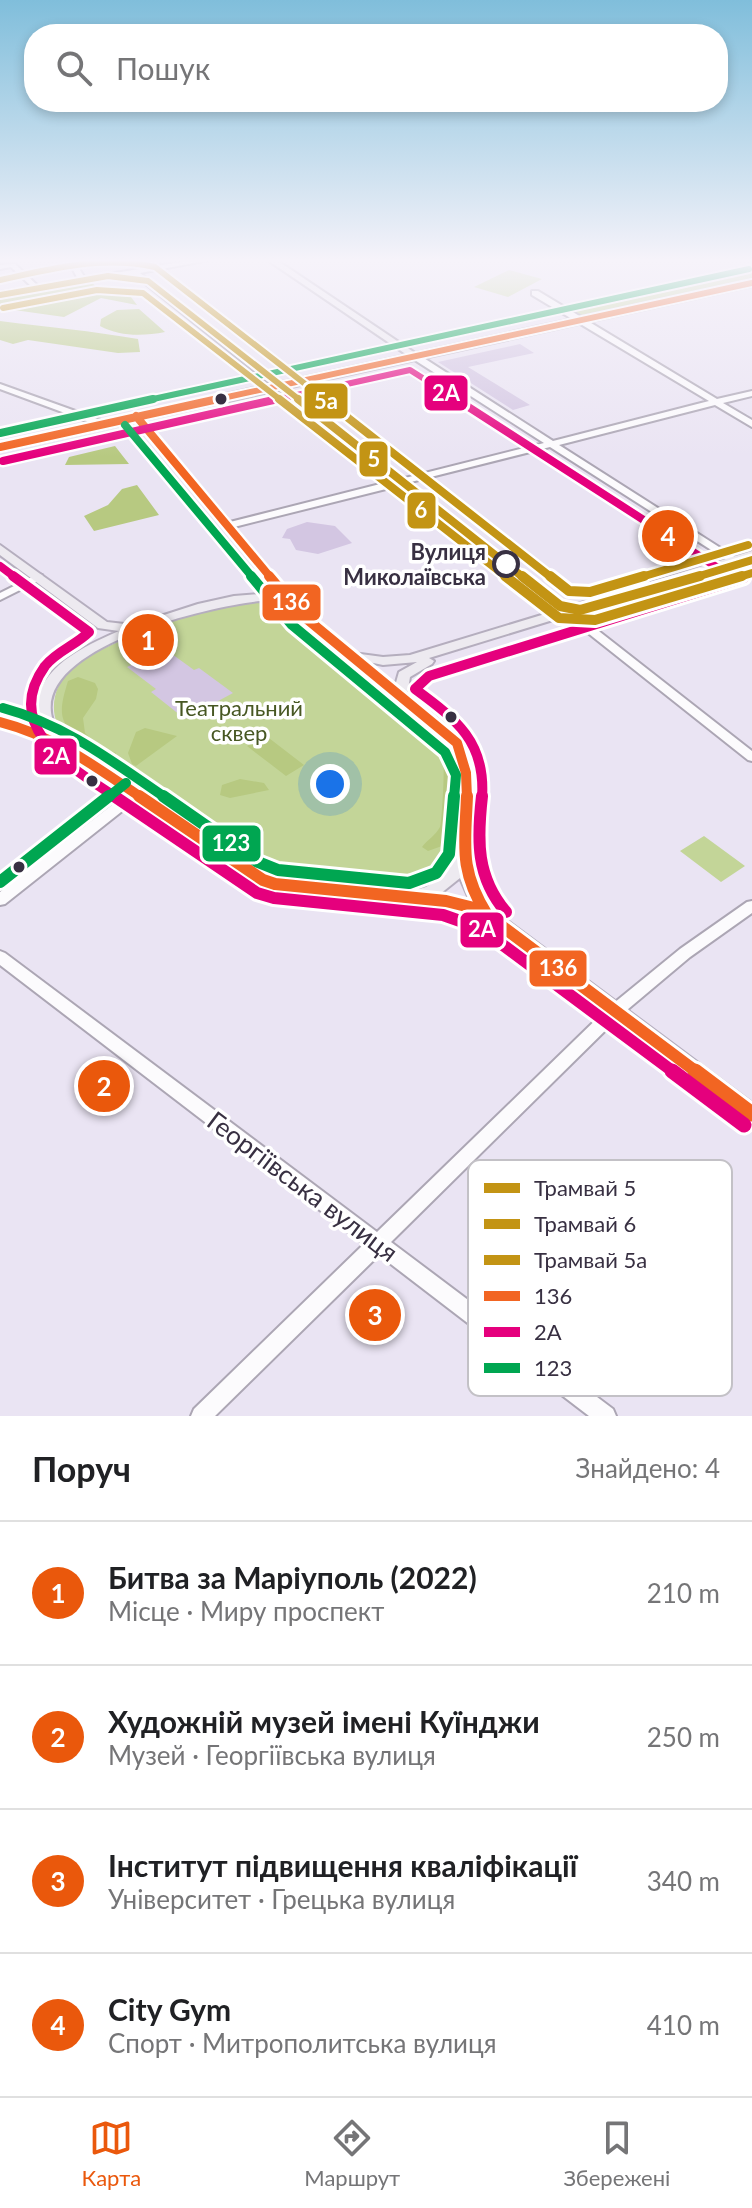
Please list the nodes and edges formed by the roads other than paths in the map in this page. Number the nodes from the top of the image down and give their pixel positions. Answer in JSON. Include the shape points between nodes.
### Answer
{"nodes":[{"id":1,"x":205,"y":325,"type":"edge"},
{"id":2,"x":368,"y":325,"type":"edge"},
{"id":3,"x":555,"y":325,"type":"edge"},
{"id":4,"x":587,"y":325,"type":"edge"},
{"id":5,"x":413,"y":355,"type":"junction"},
{"id":6,"x":280,"y":384,"type":"junction"},
{"id":7,"x":0,"y":386,"type":"edge"},
{"id":8,"x":752,"y":393,"type":"edge"},
{"id":9,"x":716,"y":402,"type":"junction"},
{"id":10,"x":136,"y":416,"type":"junction"},
{"id":11,"x":103,"y":424,"type":"junction"},
{"id":12,"x":752,"y":424,"type":"edge"},
{"id":13,"x":551,"y":444,"type":"junction"},
{"id":14,"x":0,"y":447,"type":"edge"},
{"id":15,"x":403,"y":481,"type":"junction"},
{"id":16,"x":227,"y":526,"type":"junction"},
{"id":17,"x":0,"y":549,"type":"edge"},
{"id":18,"x":752,"y":555,"type":"edge"},
{"id":19,"x":744,"y":565,"type":"edge"},
{"id":20,"x":38,"y":577,"type":"junction"},
{"id":21,"x":0,"y":597,"type":"edge"},
{"id":22,"x":569,"y":613,"type":"junction"},
{"id":23,"x":302,"y":615,"type":"junction"},
{"id":24,"x":103,"y":625,"type":"junction"},
{"id":25,"x":140,"y":627,"type":"junction"},
{"id":26,"x":95,"y":648,"type":"junction"},
{"id":27,"x":345,"y":650,"type":"junction"},
{"id":28,"x":400,"y":695,"type":"junction"},
{"id":29,"x":0,"y":722,"type":"edge"},
{"id":30,"x":64,"y":745,"type":"junction"},
{"id":31,"x":752,"y":757,"type":"edge"},
{"id":32,"x":135,"y":794,"type":"junction"},
{"id":33,"x":463,"y":857,"type":"junction"},
{"id":34,"x":410,"y":897,"type":"junction"},
{"id":35,"x":0,"y":900,"type":"edge"},
{"id":36,"x":752,"y":906,"type":"edge"},
{"id":37,"x":487,"y":915,"type":"junction"},
{"id":38,"x":0,"y":957,"type":"edge"},
{"id":39,"x":615,"y":1011,"type":"junction"},
{"id":40,"x":752,"y":1114,"type":"edge"},
{"id":41,"x":378,"y":1243,"type":"junction"},
{"id":42,"x":468,"y":1311,"type":"edge"},
{"id":43,"x":580,"y":1396,"type":"edge"},
{"id":44,"x":201,"y":1416,"type":"edge"},
{"id":45,"x":606,"y":1416,"type":"edge"}],
"edges":[{"from":1,"to":6,"type":"street"},
{"from":2,"to":5,"type":"main road"},
{"from":3,"to":5,"type":"highway"},
{"from":4,"to":9,"type":"street"},
{"from":5,"to":6,"type":"highway"},
{"from":5,"to":13,"type":"street"},
{"from":6,"to":10,"type":"highway"},
{"from":6,"to":15,"type":"street"},
{"from":7,"to":11,"type":"street"},
{"from":8,"to":9,"type":"street"},
{"from":9,"to":12,"type":"street"},
{"from":9,"to":13,"type":"street"},
{"from":10,"to":11,"type":"highway"},
{"from":10,"to":16,"type":"street"},
{"from":11,"to":14,"type":"highway"},
{"from":13,"to":15,"type":"street"},
{"from":13,"to":19,"type":"street"},
{"from":15,"to":16,"type":"street"},
{"from":15,"to":22,"type":"street"},
{"from":16,"to":23,"type":"street"},
{"from":17,"to":20,"type":"main road"},
{"from":18,"to":19,"type":"main road"},
{"from":19,"to":22,"type":"main road"},
{"from":20,"to":21,"type":"street"},
{"from":20,"to":24,"type":"main road"},
{"from":22,"to":27,"type":"main road","via":[[404,660],[374,660]]},
{"from":22,"to":28,"type":"main road","via":[[423,663],[404,675]]},
{"from":22,"to":31,"type":"street"},
{"from":23,"to":25,"type":"main road","via":[[273,598],[251,595]]},
{"from":23,"to":27,"type":"main road"},
{"from":24,"to":25,"type":"main road"},
{"from":24,"to":26,"type":"main road"},
{"from":25,"to":26,"type":"main road"},
{"from":26,"to":30,"type":"main road","via":[[62,667],[47,694],[45,724]]},
{"from":27,"to":28,"type":"main road"},
{"from":28,"to":33,"type":"main road","via":[[449,734],[468,762]]},
{"from":29,"to":30,"type":"street"},
{"from":30,"to":32,"type":"main road"},
{"from":32,"to":34,"type":"main road","via":[[263,880]]},
{"from":32,"to":35,"type":"street"},
{"from":33,"to":34,"type":"main road","via":[[445,884]]},
{"from":33,"to":37,"type":"main road"},
{"from":34,"to":37,"type":"main road","via":[[458,904]]},
{"from":36,"to":39,"type":"street"},
{"from":37,"to":39,"type":"main road"},
{"from":38,"to":41,"type":"street","name":"Георгіївська вулиця"},
{"from":39,"to":40,"type":"main road"},
{"from":39,"to":41,"type":"street"},
{"from":41,"to":42,"type":"street","name":"Георгіївська вулиця"},
{"from":41,"to":44,"type":"street"},
{"from":43,"to":45,"type":"street","name":"Георгіївська вулиця"}]}
